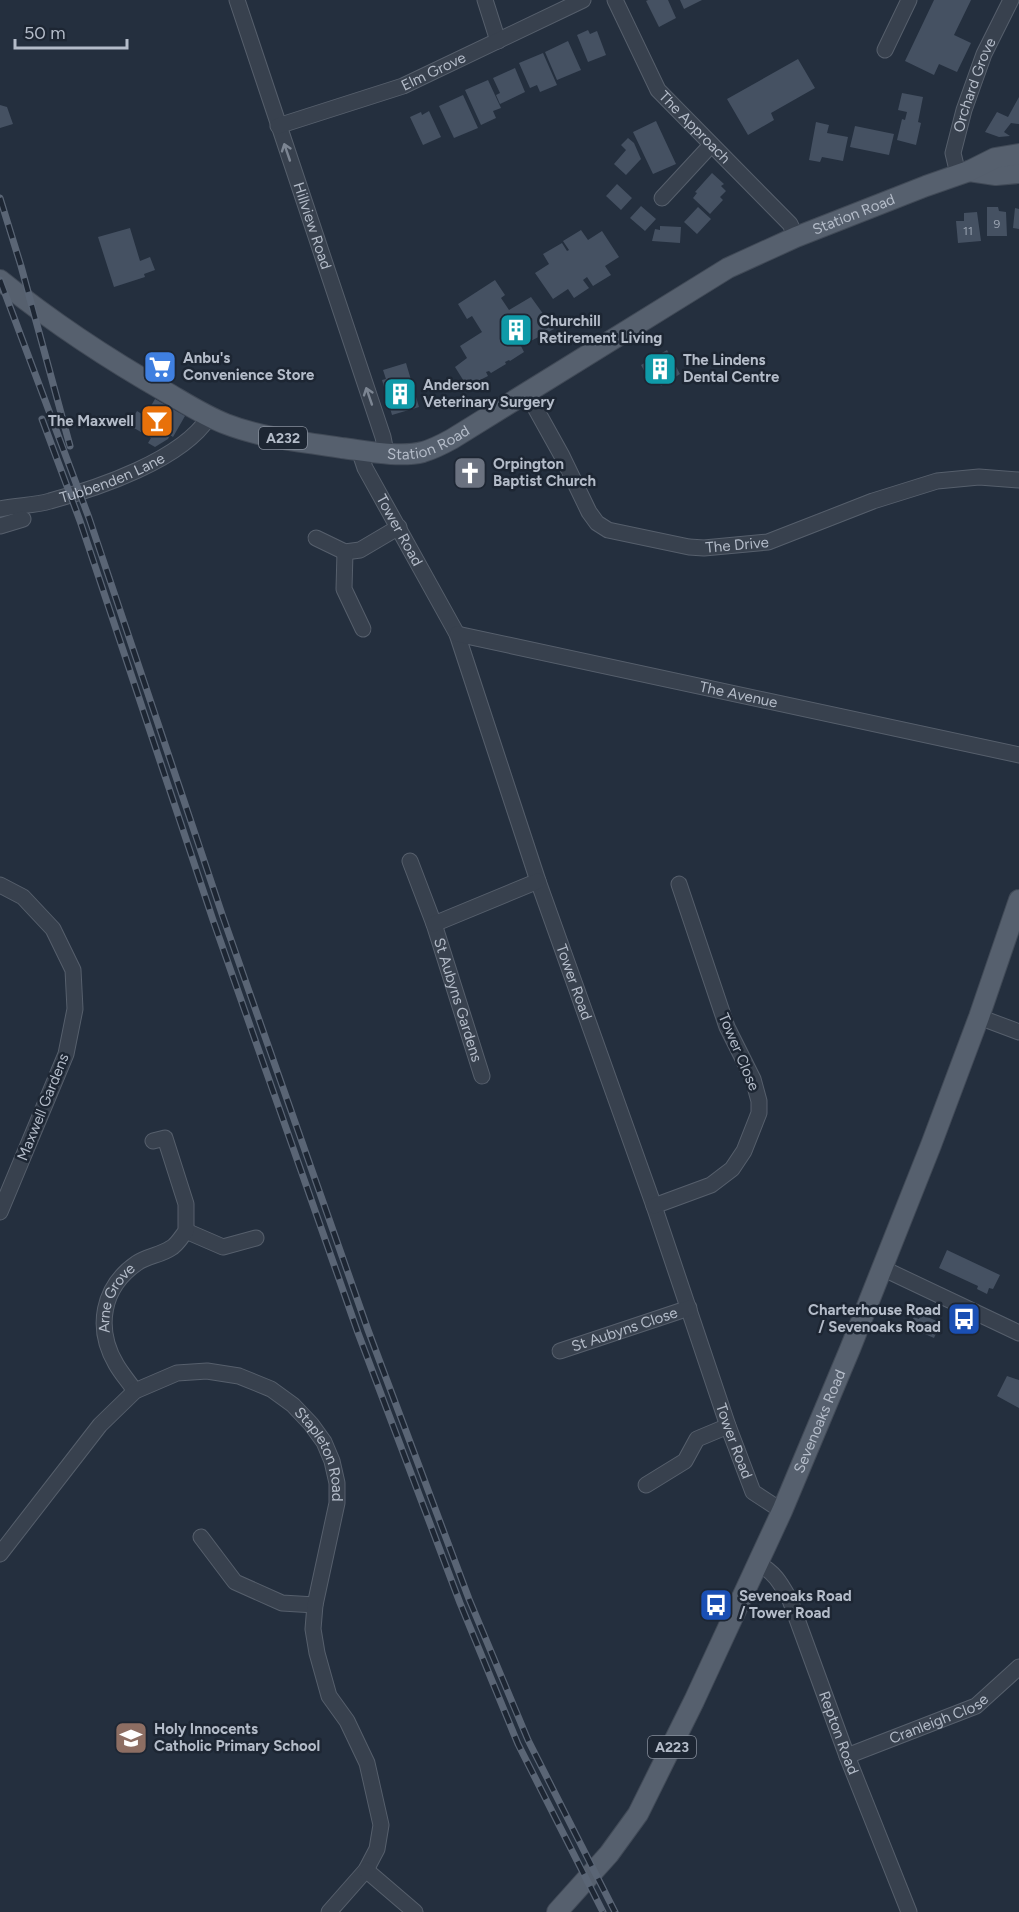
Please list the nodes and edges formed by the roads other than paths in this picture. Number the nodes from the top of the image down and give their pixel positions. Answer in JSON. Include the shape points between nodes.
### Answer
{"nodes":[{"id":1,"x":237,"y":0,"type":"edge"},
{"id":2,"x":484,"y":0,"type":"edge"},
{"id":3,"x":583,"y":0,"type":"edge"},
{"id":4,"x":615,"y":0,"type":"edge"},
{"id":5,"x":909,"y":0,"type":"edge"},
{"id":6,"x":1011,"y":0,"type":"edge"},
{"id":7,"x":498,"y":41,"type":"junction"},
{"id":8,"x":885,"y":50,"type":"dead end"},
{"id":9,"x":278,"y":126,"type":"junction"},
{"id":10,"x":711,"y":145,"type":"junction"},
{"id":11,"x":1019,"y":154,"type":"edge"},
{"id":12,"x":964,"y":172,"type":"junction"},
{"id":13,"x":1019,"y":173,"type":"edge"},
{"id":14,"x":662,"y":198,"type":"dead end"},
{"id":15,"x":796,"y":237,"type":"junction"},
{"id":16,"x":0,"y":279,"type":"edge"},
{"id":17,"x":527,"y":393,"type":"junction"},
{"id":18,"x":209,"y":417,"type":"junction"},
{"id":19,"x":359,"y":450,"type":"junction"},
{"id":20,"x":386,"y":452,"type":"junction"},
{"id":21,"x":1019,"y":480,"type":"edge"},
{"id":22,"x":0,"y":509,"type":"edge"},
{"id":23,"x":23,"y":519,"type":"dead end"},
{"id":24,"x":0,"y":526,"type":"edge"},
{"id":25,"x":399,"y":527,"type":"junction"},
{"id":26,"x":316,"y":537,"type":"dead end"},
{"id":27,"x":345,"y":552,"type":"junction"},
{"id":28,"x":363,"y":629,"type":"dead end"},
{"id":29,"x":458,"y":634,"type":"junction"},
{"id":30,"x":1019,"y":755,"type":"edge"},
{"id":31,"x":410,"y":861,"type":"dead end"},
{"id":32,"x":538,"y":881,"type":"junction"},
{"id":33,"x":678,"y":884,"type":"dead end"},
{"id":34,"x":0,"y":885,"type":"edge"},
{"id":35,"x":1019,"y":900,"type":"edge"},
{"id":36,"x":434,"y":924,"type":"junction"},
{"id":37,"x":979,"y":1017,"type":"junction"},
{"id":38,"x":1019,"y":1032,"type":"edge"},
{"id":39,"x":482,"y":1076,"type":"dead end"},
{"id":40,"x":153,"y":1141,"type":"dead end"},
{"id":41,"x":654,"y":1206,"type":"junction"},
{"id":42,"x":0,"y":1212,"type":"edge"},
{"id":43,"x":186,"y":1231,"type":"junction"},
{"id":44,"x":256,"y":1238,"type":"dead end"},
{"id":45,"x":882,"y":1268,"type":"junction"},
{"id":46,"x":688,"y":1308,"type":"junction"},
{"id":47,"x":1019,"y":1333,"type":"edge"},
{"id":48,"x":560,"y":1351,"type":"dead end"},
{"id":49,"x":135,"y":1390,"type":"junction"},
{"id":50,"x":728,"y":1426,"type":"junction"},
{"id":51,"x":646,"y":1485,"type":"dead end"},
{"id":52,"x":782,"y":1511,"type":"junction"},
{"id":53,"x":201,"y":1536,"type":"dead end"},
{"id":54,"x":0,"y":1554,"type":"edge"},
{"id":55,"x":757,"y":1563,"type":"junction"},
{"id":56,"x":315,"y":1605,"type":"junction"},
{"id":57,"x":1019,"y":1667,"type":"edge"},
{"id":58,"x":847,"y":1756,"type":"junction"},
{"id":59,"x":366,"y":1870,"type":"junction"},
{"id":60,"x":329,"y":1912,"type":"edge"},
{"id":61,"x":415,"y":1912,"type":"edge"},
{"id":62,"x":557,"y":1912,"type":"edge"},
{"id":63,"x":909,"y":1912,"type":"edge"}],
"edges":[{"from":1,"to":9,"type":"street","name":"Hillview Road"},
{"from":2,"to":7,"type":"street"},
{"from":3,"to":7,"type":"street","name":"Elm Grove"},
{"from":4,"to":10,"type":"street","name":"The Approach","via":[[658,90]]},
{"from":5,"to":8,"type":"street"},
{"from":6,"to":12,"type":"street","name":"Orchard Grove","via":[[984,54],[964,110],[953,153]]},
{"from":7,"to":9,"type":"street","name":"Elm Grove","via":[[403,86]]},
{"from":20,"to":9,"type":"street","name":"Hillview Road","one_way":true},
{"from":10,"to":14,"type":"street"},
{"from":10,"to":15,"type":"street","name":"The Approach","via":[[789,224]]},
{"from":11,"to":12,"type":"main road","name":"Station Road","via":[[995,158]]},
{"from":12,"to":13,"type":"main road","name":"Station Road"},
{"from":12,"to":15,"type":"main road","name":"Station Road","number":"A232"},
{"from":15,"to":17,"type":"main road","name":"Station Road","number":"A232","via":[[712,277]]},
{"from":16,"to":18,"type":"main road","name":"Station Road","number":"A232","via":[[136,375]]},
{"from":17,"to":20,"type":"main road","name":"Station Road","number":"A232","via":[[441,445],[422,452]]},
{"from":17,"to":21,"type":"street","name":"The Drive","via":[[597,523],[608,530],[689,547],[768,542],[873,501],[937,482],[980,477]]},
{"from":18,"to":19,"type":"main road","name":"Station Road","number":"A232","via":[[251,432]]},
{"from":18,"to":22,"type":"street","name":"Tubbenden Lane","via":[[196,434],[134,471],[50,501]]},
{"from":19,"to":20,"type":"main road","name":"Station Road","number":"A232"},
{"from":19,"to":25,"type":"street","name":"Tower Road"},
{"from":23,"to":24,"type":"street"},
{"from":25,"to":27,"type":"street","via":[[360,550]]},
{"from":25,"to":29,"type":"street","name":"Tower Road"},
{"from":26,"to":27,"type":"street"},
{"from":27,"to":28,"type":"street","via":[[344,590]]},
{"from":29,"to":30,"type":"street","name":"The Avenue"},
{"from":29,"to":32,"type":"street","name":"Tower Road"},
{"from":31,"to":36,"type":"street","name":"St Aubyns Gardens"},
{"from":32,"to":36,"type":"street","name":"St Aubyns Gardens"},
{"from":32,"to":41,"type":"street","name":"Tower Road"},
{"from":33,"to":41,"type":"street","name":"Tower Close","via":[[727,1026],[753,1079],[759,1113],[732,1169],[711,1185]]},
{"from":34,"to":42,"type":"street","name":"Maxwell Gardens","via":[[23,897],[53,929],[73,970],[75,1009],[66,1054]]},
{"from":35,"to":37,"type":"main road","name":"Sevenoaks Road"},
{"from":36,"to":39,"type":"street","name":"St Aubyns Gardens"},
{"from":37,"to":38,"type":"street"},
{"from":37,"to":45,"type":"main road","name":"Sevenoaks Road"},
{"from":40,"to":43,"type":"street","via":[[165,1138],[186,1204]]},
{"from":41,"to":46,"type":"street","name":"Tower Road"},
{"from":43,"to":44,"type":"street","via":[[223,1247]]},
{"from":43,"to":49,"type":"street","name":"Arne Grove","via":[[172,1248],[139,1262],[119,1278],[109,1296],[104,1336],[116,1364]]},
{"from":45,"to":47,"type":"street"},
{"from":45,"to":52,"type":"main road","name":"Sevenoaks Road"},
{"from":46,"to":48,"type":"street","name":"St Aubyns Close"},
{"from":46,"to":50,"type":"street","name":"Tower Road"},
{"from":49,"to":54,"type":"street","name":"Stapleton Road","via":[[100,1425]]},
{"from":49,"to":56,"type":"street","name":"Stapleton Road","via":[[177,1373],[207,1371],[239,1376],[271,1389],[311,1424],[324,1442],[337,1483],[337,1503]]},
{"from":50,"to":51,"type":"street","via":[[698,1439],[685,1461]]},
{"from":50,"to":52,"type":"street","name":"Tower Road","via":[[753,1492]]},
{"from":52,"to":55,"type":"main road","name":"Sevenoaks Road"},
{"from":53,"to":56,"type":"street","via":[[235,1582],[282,1603]]},
{"from":55,"to":58,"type":"street","name":"Repton Road","via":[[778,1578],[790,1600]]},
{"from":55,"to":62,"type":"main road","name":"Sevenoaks Road","number":"A223","via":[[638,1814],[609,1854]]},
{"from":56,"to":59,"type":"street","name":"Stapleton Road","via":[[313,1629],[329,1696],[368,1763],[381,1825],[377,1849]]},
{"from":57,"to":58,"type":"street","name":"Cranleigh Close","via":[[976,1706]]},
{"from":58,"to":63,"type":"street","name":"Repton Road"},
{"from":59,"to":60,"type":"street","name":"Stapleton Road"},
{"from":59,"to":61,"type":"street"}]}
